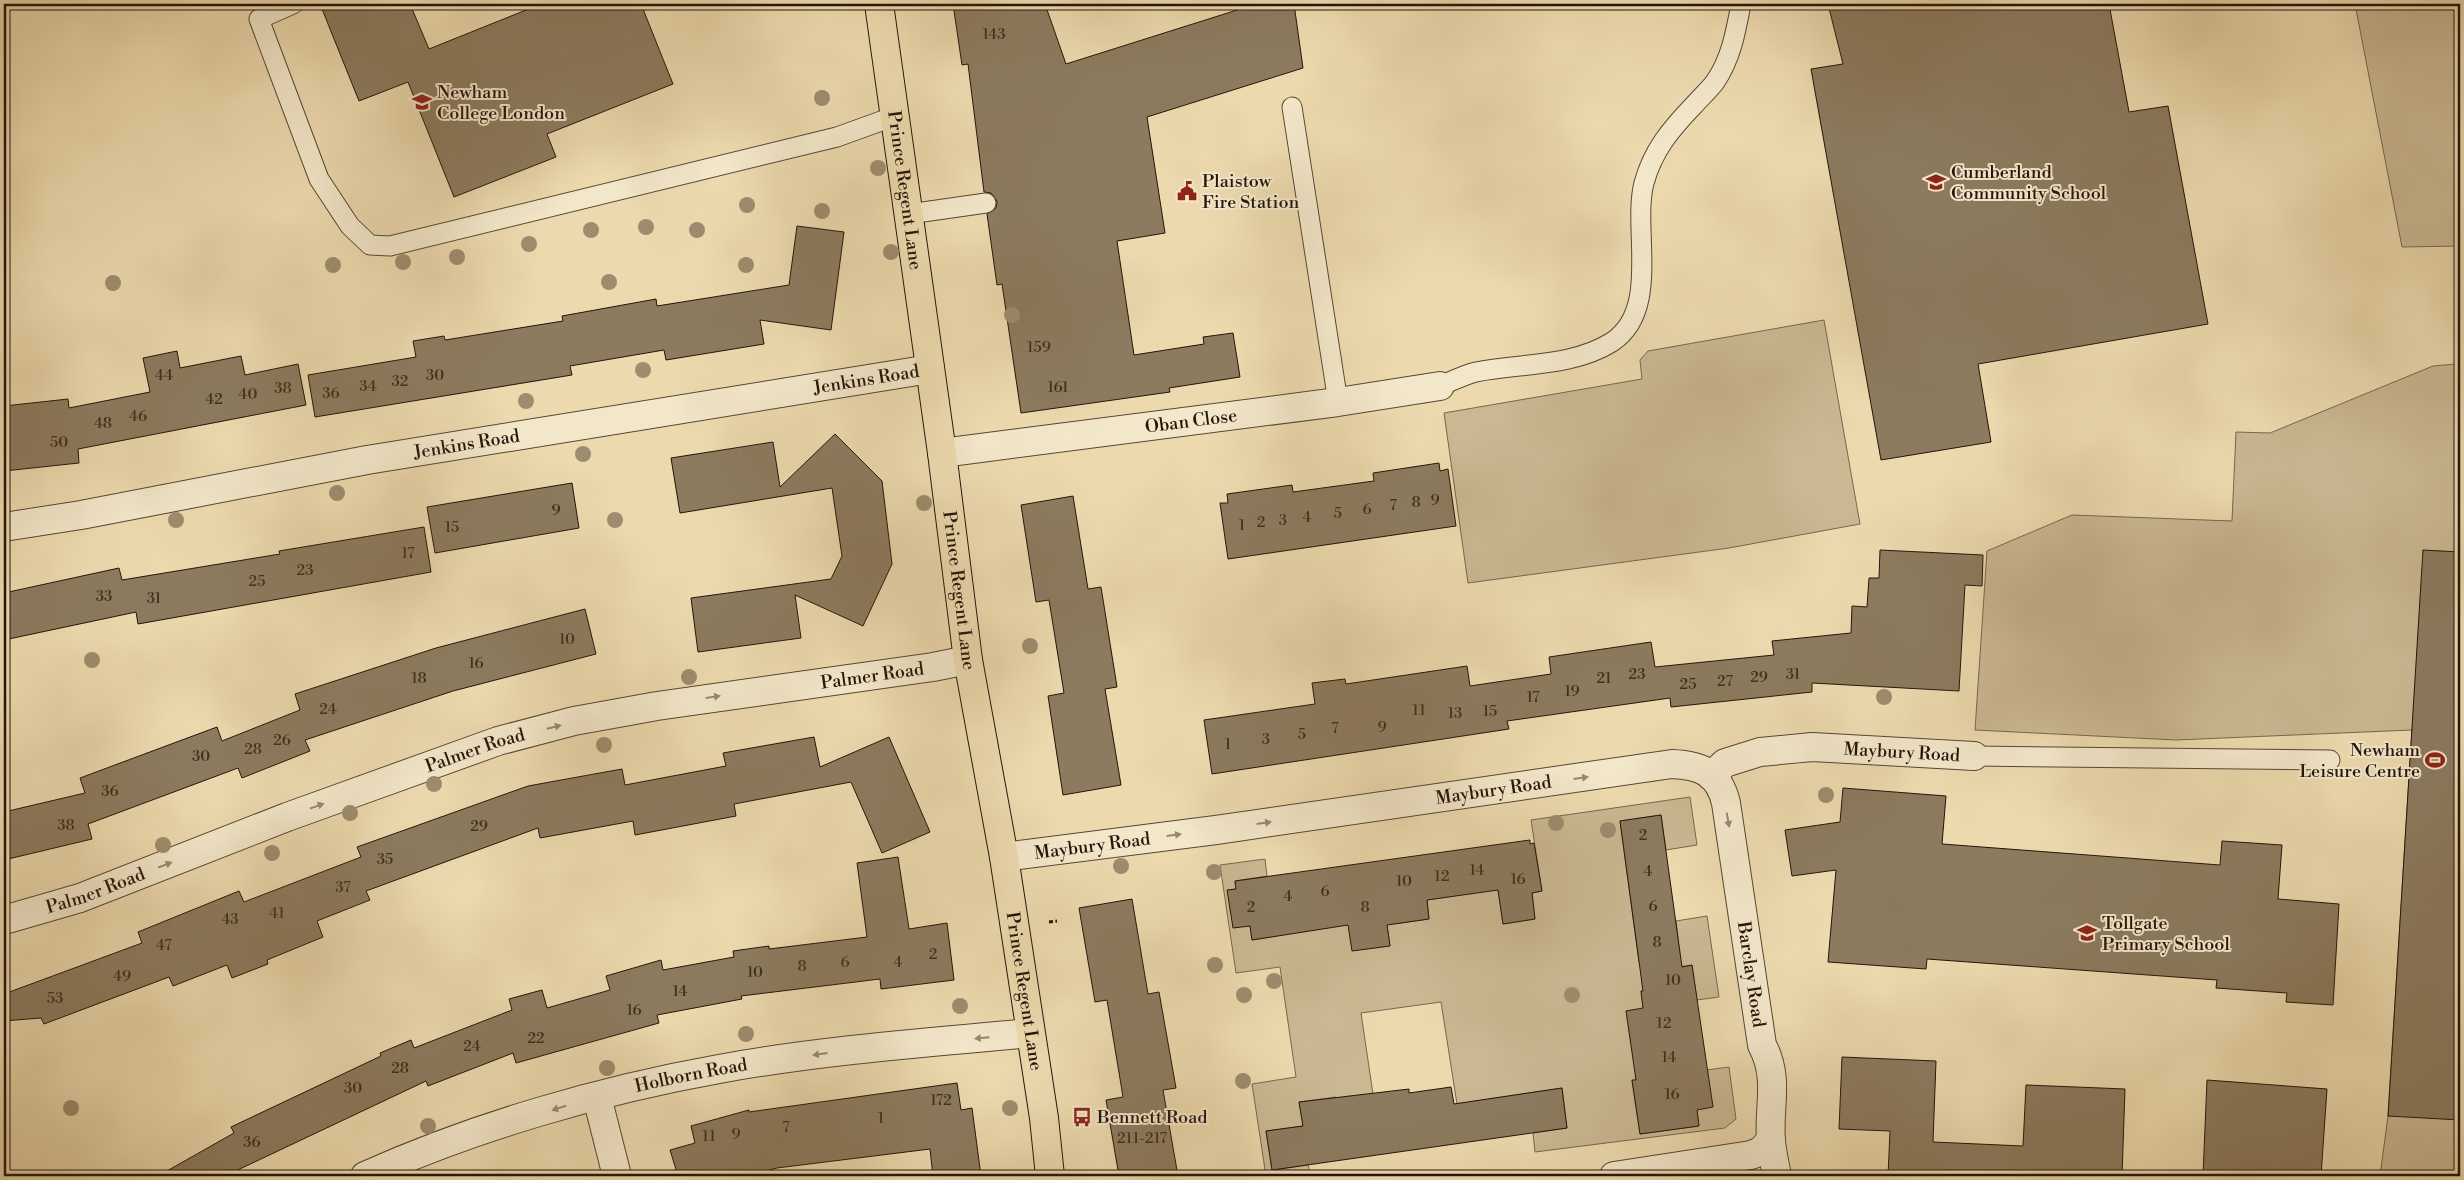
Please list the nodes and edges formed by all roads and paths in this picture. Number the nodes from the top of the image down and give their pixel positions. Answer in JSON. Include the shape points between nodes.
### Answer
{"nodes":[{"id":1,"x":293,"y":4,"type":"edge"},
{"id":2,"x":879,"y":4,"type":"edge"},
{"id":3,"x":1741,"y":4,"type":"edge"},
{"id":4,"x":1292,"y":107,"type":"dead end"},
{"id":5,"x":895,"y":116,"type":"junction"},
{"id":6,"x":986,"y":203,"type":"dead end"},
{"id":7,"x":909,"y":214,"type":"junction"},
{"id":8,"x":930,"y":369,"type":"junction"},
{"id":9,"x":1440,"y":386,"type":"joint"},
{"id":10,"x":1338,"y":402,"type":"junction"},
{"id":11,"x":942,"y":453,"type":"junction"},
{"id":12,"x":4,"y":527,"type":"edge"},
{"id":13,"x":968,"y":660,"type":"junction"},
{"id":14,"x":1974,"y":756,"type":"joint"},
{"id":15,"x":2330,"y":760,"type":"dead end"},
{"id":16,"x":1711,"y":776,"type":"junction"},
{"id":17,"x":1004,"y":857,"type":"junction"},
{"id":18,"x":4,"y":920,"type":"edge"},
{"id":19,"x":1057,"y":921,"type":"dead end"},
{"id":20,"x":1048,"y":922,"type":"dead end"},
{"id":21,"x":1030,"y":1033,"type":"junction"},
{"id":22,"x":597,"y":1097,"type":"junction"},
{"id":23,"x":1771,"y":1140,"type":"junction"},
{"id":24,"x":365,"y":1176,"type":"edge"},
{"id":25,"x":617,"y":1176,"type":"edge"},
{"id":26,"x":1050,"y":1176,"type":"edge"},
{"id":27,"x":1614,"y":1176,"type":"edge"},
{"id":28,"x":1777,"y":1176,"type":"edge"}],
"edges":[{"from":1,"to":5,"type":"lane","via":[[259,19],[319,179],[350,226],[370,245],[390,246],[828,139]]},
{"from":2,"to":5,"type":"main road","name":"Prince Regent Lane"},
{"from":3,"to":9,"type":"lane","via":[[1730,52],[1714,83],[1660,143],[1649,165],[1641,210],[1642,277],[1639,298],[1627,326],[1614,341],[1592,352],[1555,362],[1474,373]]},
{"from":4,"to":10,"type":"lane"},
{"from":5,"to":7,"type":"main road","name":"Prince Regent Lane"},
{"from":6,"to":7,"type":"lane"},
{"from":7,"to":8,"type":"main road","name":"Prince Regent Lane"},
{"from":8,"to":11,"type":"main road","name":"Prince Regent Lane"},
{"from":8,"to":12,"type":"street","name":"Jenkins Road","via":[[367,460]]},
{"from":9,"to":10,"type":"street","name":"Oban Close"},
{"from":10,"to":11,"type":"street","name":"Oban Close"},
{"from":11,"to":13,"type":"main road","name":"Prince Regent Lane"},
{"from":13,"to":17,"type":"main road","name":"Prince Regent Lane"},
{"from":18,"to":13,"type":"street","name":"Palmer Road","one_way":true,"via":[[80,898],[287,817],[498,741],[574,721],[657,706]]},
{"from":14,"to":15,"type":"lane"},
{"from":14,"to":16,"type":"street","name":"Maybury Road","via":[[1812,747],[1760,752],[1725,763]]},
{"from":17,"to":16,"type":"street","name":"Maybury Road","one_way":true,"via":[[1672,764],[1692,765]]},
{"from":16,"to":23,"type":"street","name":"Barclay Road","one_way":true,"via":[[1722,789],[1726,803],[1762,1045],[1770,1066],[1774,1091]]},
{"from":17,"to":21,"type":"main road","name":"Prince Regent Lane"},
{"from":19,"to":20,"type":"path"},
{"from":21,"to":22,"type":"street","name":"Holborn Road","one_way":true,"via":[[855,1050],[720,1068]]},
{"from":21,"to":26,"type":"main road","name":"Prince Regent Lane"},
{"from":22,"to":24,"type":"street","name":"Holborn Road","one_way":true,"via":[[412,1155]]},
{"from":22,"to":25,"type":"street"},
{"from":23,"to":27,"type":"street","via":[[1761,1151],[1751,1155]]},
{"from":23,"to":28,"type":"street","name":"Barclay Road"}]}
